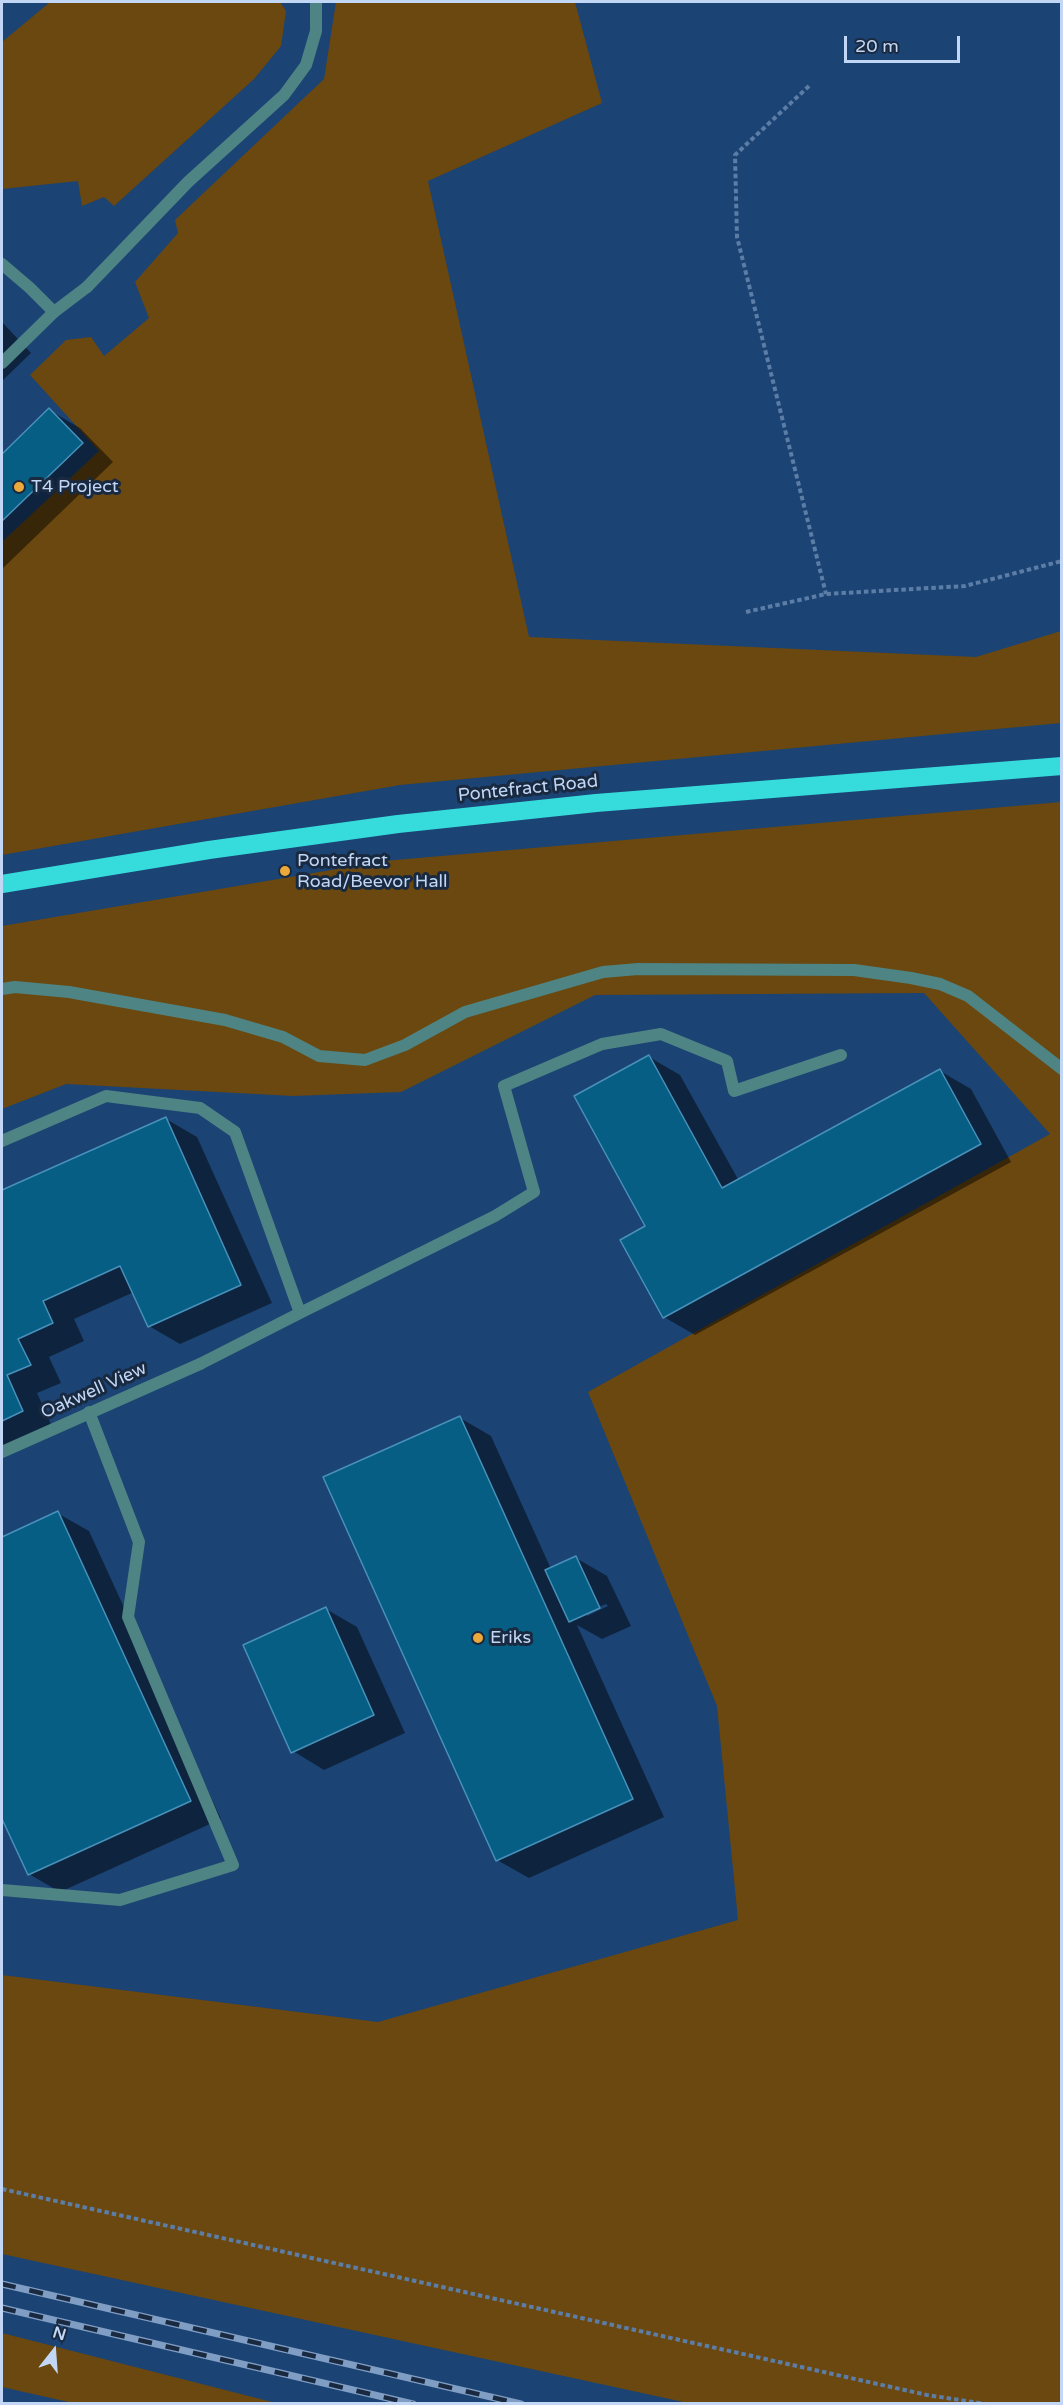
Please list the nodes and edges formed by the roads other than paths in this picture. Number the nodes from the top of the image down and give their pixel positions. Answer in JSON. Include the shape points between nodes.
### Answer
{"nodes":[{"id":1,"x":316,"y":2,"type":"edge"},
{"id":2,"x":2,"y":264,"type":"edge"},
{"id":3,"x":54,"y":312,"type":"junction"},
{"id":4,"x":2,"y":363,"type":"edge"},
{"id":5,"x":1062,"y":766,"type":"edge"},
{"id":6,"x":2,"y":884,"type":"edge"},
{"id":7,"x":2,"y":989,"type":"edge"},
{"id":8,"x":841,"y":1055,"type":"dead end"},
{"id":9,"x":1062,"y":1069,"type":"edge"},
{"id":10,"x":2,"y":1141,"type":"edge"},
{"id":11,"x":300,"y":1313,"type":"junction"},
{"id":12,"x":89,"y":1412,"type":"junction"},
{"id":13,"x":2,"y":1452,"type":"edge"},
{"id":14,"x":2,"y":1890,"type":"edge"}],
"edges":[{"from":1,"to":3,"type":"street","via":[[316,31],[306,65],[284,95],[188,182],[87,287]]},
{"from":2,"to":3,"type":"street"},
{"from":3,"to":4,"type":"street"},
{"from":5,"to":6,"type":"highway","name":"Pontefract Road","via":[[596,803],[410,823],[209,849]]},
{"from":7,"to":9,"type":"street","via":[[69,992],[225,1020],[284,1037],[319,1056],[365,1060],[405,1046],[465,1012],[603,972],[854,970],[921,980],[968,996]]},
{"from":8,"to":11,"type":"street","name":"Oakwell View","via":[[735,1091],[727,1061],[661,1034],[602,1044],[504,1086],[534,1192],[495,1216]]},
{"from":10,"to":11,"type":"street","via":[[106,1096],[200,1108],[235,1132]]},
{"from":11,"to":12,"type":"street","name":"Oakwell View","via":[[200,1364]]},
{"from":12,"to":13,"type":"street","name":"Oakwell View"},
{"from":12,"to":14,"type":"street","via":[[139,1542],[128,1617],[233,1865],[120,1900]]}]}
